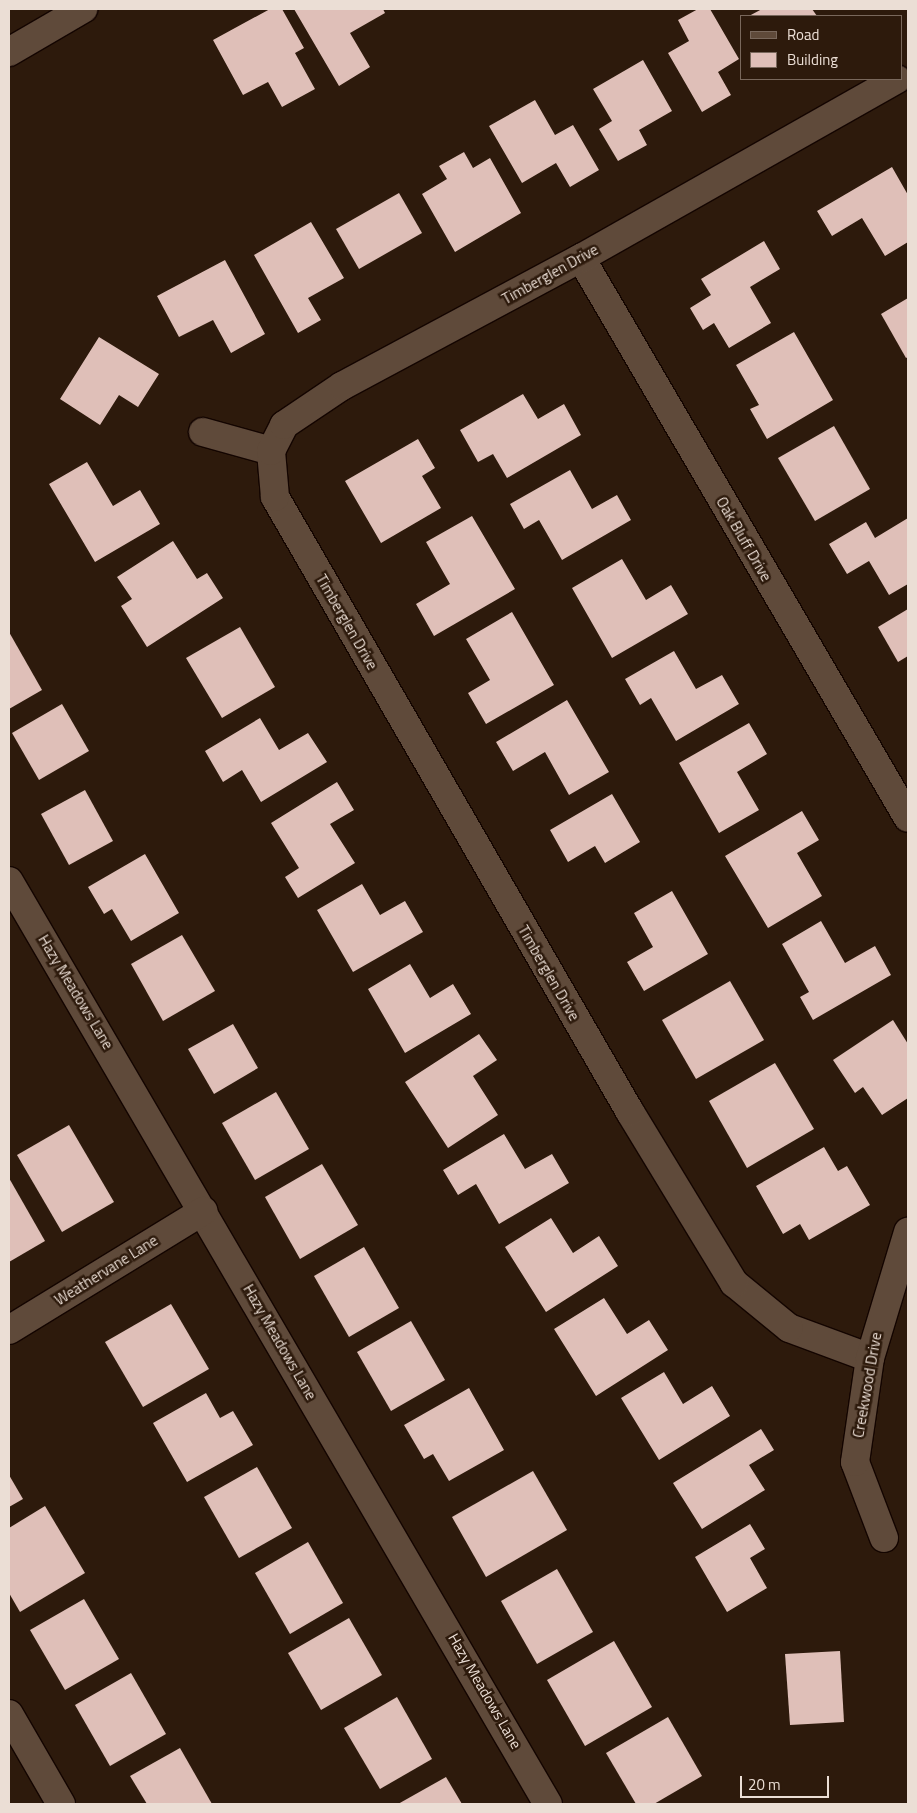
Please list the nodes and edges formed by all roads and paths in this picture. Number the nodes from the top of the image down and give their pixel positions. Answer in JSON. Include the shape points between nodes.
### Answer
{"nodes":[{"id":1,"x":83,"y":9,"type":"edge"},
{"id":2,"x":9,"y":52,"type":"edge"},
{"id":3,"x":894,"y":80,"type":"edge"},
{"id":4,"x":581,"y":258,"type":"junction"},
{"id":5,"x":203,"y":432,"type":"dead end"},
{"id":6,"x":271,"y":451,"type":"junction"},
{"id":7,"x":908,"y":818,"type":"edge"},
{"id":8,"x":9,"y":881,"type":"edge"},
{"id":9,"x":203,"y":1211,"type":"junction"},
{"id":10,"x":908,"y":1232,"type":"edge"},
{"id":11,"x":9,"y":1330,"type":"edge"},
{"id":12,"x":870,"y":1358,"type":"junction"},
{"id":13,"x":884,"y":1538,"type":"dead end"},
{"id":14,"x":9,"y":1714,"type":"edge"},
{"id":15,"x":61,"y":1804,"type":"edge"},
{"id":16,"x":548,"y":1804,"type":"edge"}],
"edges":[{"from":1,"to":2,"type":"street"},
{"from":3,"to":4,"type":"street","name":"Timberglen Drive"},
{"from":4,"to":6,"type":"street","name":"Timberglen Drive","via":[[342,386],[284,425]]},
{"from":4,"to":7,"type":"street","name":"Oak Bluff Drive"},
{"from":5,"to":6,"type":"street"},
{"from":6,"to":12,"type":"street","name":"Timberglen Drive","via":[[275,497],[630,1112],[734,1283],[789,1328]]},
{"from":8,"to":9,"type":"street","name":"Hazy Meadows Lane"},
{"from":9,"to":11,"type":"street","name":"Weathervane Lane"},
{"from":9,"to":16,"type":"street","name":"Hazy Meadows Lane"},
{"from":10,"to":12,"type":"street","name":"Creekwood Drive"},
{"from":12,"to":13,"type":"street","name":"Creekwood Drive","via":[[855,1462]]},
{"from":14,"to":15,"type":"street"}]}
